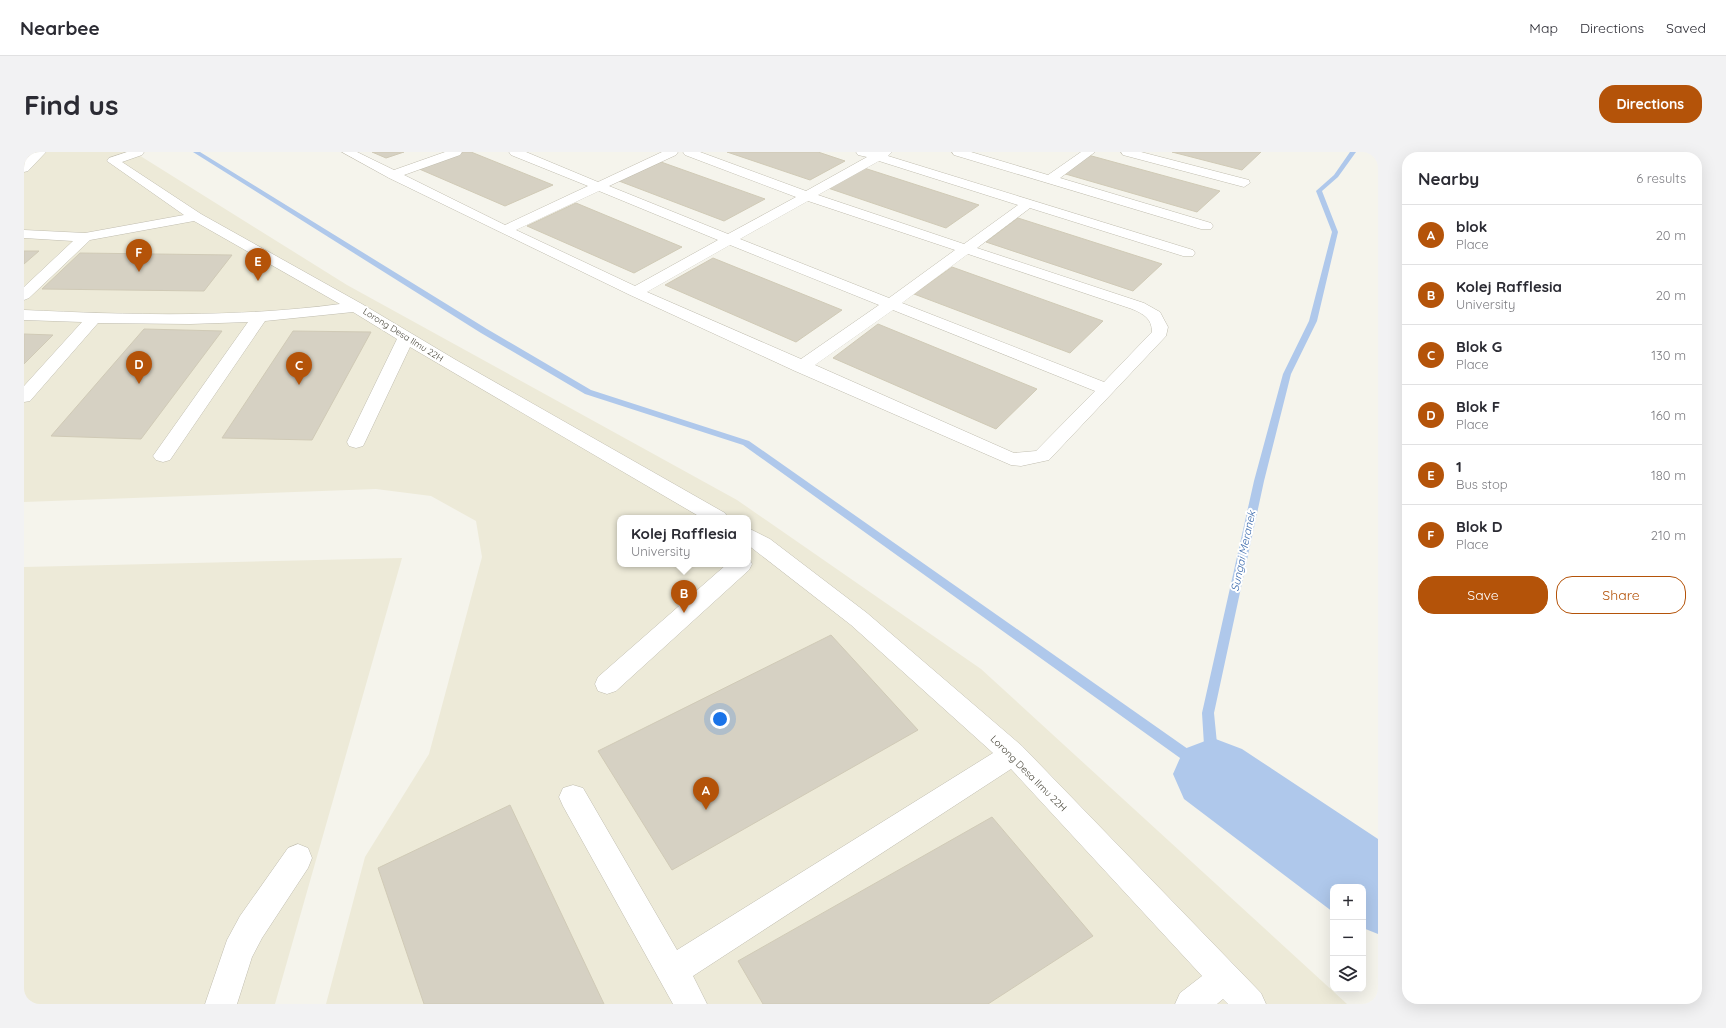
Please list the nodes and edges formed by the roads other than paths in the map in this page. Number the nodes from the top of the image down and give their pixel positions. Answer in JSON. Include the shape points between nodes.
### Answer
{"nodes":[{"id":1,"x":40,"y":152,"type":"edge"},
{"id":2,"x":138,"y":152,"type":"edge"},
{"id":3,"x":348,"y":152,"type":"edge"},
{"id":4,"x":456,"y":152,"type":"edge"},
{"id":5,"x":515,"y":152,"type":"edge"},
{"id":6,"x":672,"y":152,"type":"edge"},
{"id":7,"x":689,"y":152,"type":"edge"},
{"id":8,"x":862,"y":152,"type":"edge"},
{"id":9,"x":958,"y":152,"type":"edge"},
{"id":10,"x":1089,"y":152,"type":"edge"},
{"id":11,"x":1127,"y":152,"type":"edge"},
{"id":12,"x":882,"y":154,"type":"edge"},
{"id":13,"x":107,"y":156,"type":"edge"},
{"id":14,"x":26,"y":164,"type":"edge"},
{"id":15,"x":393,"y":175,"type":"junction"},
{"id":16,"x":1049,"y":180,"type":"junction"},
{"id":17,"x":1244,"y":183,"type":"dead end"},
{"id":18,"x":599,"y":187,"type":"junction"},
{"id":19,"x":807,"y":196,"type":"junction"},
{"id":20,"x":1029,"y":203,"type":"junction"},
{"id":21,"x":196,"y":217,"type":"junction"},
{"id":22,"x":1206,"y":226,"type":"dead end"},
{"id":23,"x":505,"y":230,"type":"junction"},
{"id":24,"x":24,"y":234,"type":"edge"},
{"id":25,"x":85,"y":237,"type":"junction"},
{"id":26,"x":730,"y":240,"type":"junction"},
{"id":27,"x":966,"y":249,"type":"junction"},
{"id":28,"x":1188,"y":253,"type":"dead end"},
{"id":29,"x":635,"y":292,"type":"junction"},
{"id":30,"x":24,"y":295,"type":"edge"},
{"id":31,"x":892,"y":303,"type":"junction"},
{"id":32,"x":356,"y":307,"type":"junction"},
{"id":33,"x":24,"y":315,"type":"edge"},
{"id":34,"x":94,"y":318,"type":"junction"},
{"id":35,"x":259,"y":318,"type":"junction"},
{"id":36,"x":406,"y":337,"type":"junction"},
{"id":37,"x":801,"y":366,"type":"junction"},
{"id":38,"x":1107,"y":389,"type":"junction"},
{"id":39,"x":24,"y":397,"type":"edge"},
{"id":40,"x":356,"y":442,"type":"dead end"},
{"id":41,"x":163,"y":456,"type":"dead end"},
{"id":42,"x":713,"y":515,"type":"edge"},
{"id":43,"x":753,"y":545,"type":"edge"},
{"id":44,"x":738,"y":567,"type":"edge"},
{"id":45,"x":606,"y":684,"type":"dead end"},
{"id":46,"x":1013,"y":754,"type":"junction"},
{"id":47,"x":574,"y":797,"type":"dead end"},
{"id":48,"x":298,"y":858,"type":"dead end"},
{"id":49,"x":673,"y":971,"type":"junction"},
{"id":50,"x":1225,"y":978,"type":"junction"},
{"id":51,"x":221,"y":1004,"type":"edge"},
{"id":52,"x":691,"y":1004,"type":"edge"},
{"id":53,"x":1191,"y":1004,"type":"edge"},
{"id":54,"x":1250,"y":1004,"type":"edge"}],
"edges":[{"from":1,"to":14,"type":"street"},
{"from":2,"to":13,"type":"street","name":"Lorong Desa Ilmu 22H"},
{"from":3,"to":15,"type":"street"},
{"from":4,"to":15,"type":"street"},
{"from":5,"to":18,"type":"street"},
{"from":6,"to":18,"type":"street"},
{"from":7,"to":19,"type":"street"},
{"from":8,"to":12,"type":"street"},
{"from":9,"to":16,"type":"street"},
{"from":10,"to":16,"type":"street"},
{"from":11,"to":17,"type":"street"},
{"from":12,"to":19,"type":"street"},
{"from":12,"to":20,"type":"street"},
{"from":13,"to":21,"type":"street","name":"Lorong Desa Ilmu 22H"},
{"from":15,"to":23,"type":"street"},
{"from":16,"to":22,"type":"street"},
{"from":18,"to":23,"type":"street"},
{"from":18,"to":26,"type":"street"},
{"from":19,"to":26,"type":"street"},
{"from":19,"to":27,"type":"street"},
{"from":20,"to":27,"type":"street"},
{"from":20,"to":28,"type":"street"},
{"from":21,"to":25,"type":"street"},
{"from":21,"to":32,"type":"street","name":"Lorong Desa Ilmu 22H"},
{"from":23,"to":29,"type":"street"},
{"from":24,"to":25,"type":"street"},
{"from":25,"to":30,"type":"street"},
{"from":26,"to":29,"type":"street"},
{"from":26,"to":31,"type":"street"},
{"from":27,"to":31,"type":"street"},
{"from":27,"to":38,"type":"street","via":[[1138,306],[1154,314],[1160,322],[1160,333]]},
{"from":29,"to":37,"type":"street"},
{"from":31,"to":37,"type":"street"},
{"from":31,"to":38,"type":"street"},
{"from":32,"to":35,"type":"street"},
{"from":32,"to":36,"type":"street","name":"Lorong Desa Ilmu 22H"},
{"from":33,"to":34,"type":"street"},
{"from":34,"to":35,"type":"street"},
{"from":34,"to":39,"type":"street"},
{"from":35,"to":41,"type":"street"},
{"from":36,"to":40,"type":"street"},
{"from":36,"to":42,"type":"street","name":"Lorong Desa Ilmu 22H"},
{"from":37,"to":38,"type":"street","via":[[1011,459],[1021,460],[1042,456]]},
{"from":43,"to":46,"type":"street","name":"Lorong Desa Ilmu 22H","via":[[859,618]]},
{"from":44,"to":45,"type":"street"},
{"from":46,"to":49,"type":"street"},
{"from":46,"to":50,"type":"street","name":"Lorong Desa Ilmu 22H"},
{"from":47,"to":49,"type":"street"},
{"from":48,"to":51,"type":"street","via":[[250,927],[238,951]]},
{"from":49,"to":52,"type":"street"},
{"from":50,"to":53,"type":"street"},
{"from":50,"to":54,"type":"street","name":"Lorong Desa Ilmu 22H"}]}
